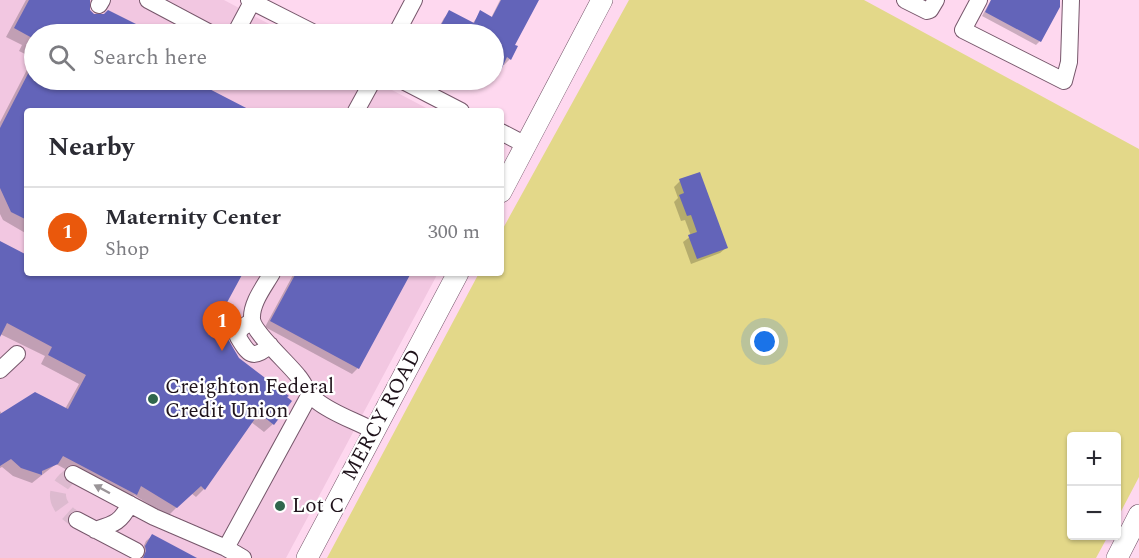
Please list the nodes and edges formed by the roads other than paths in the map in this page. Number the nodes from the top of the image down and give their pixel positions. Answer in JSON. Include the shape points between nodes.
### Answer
{"nodes":[{"id":1,"x":148,"y":0,"type":"edge"},
{"id":2,"x":414,"y":0,"type":"edge"},
{"id":3,"x":602,"y":0,"type":"edge"},
{"id":4,"x":905,"y":0,"type":"edge"},
{"id":5,"x":936,"y":0,"type":"edge"},
{"id":6,"x":979,"y":0,"type":"edge"},
{"id":7,"x":1071,"y":0,"type":"edge"},
{"id":8,"x":250,"y":1,"type":"edge"},
{"id":9,"x":193,"y":24,"type":"edge"},
{"id":10,"x":240,"y":24,"type":"edge"},
{"id":11,"x":296,"y":24,"type":"edge"},
{"id":12,"x":401,"y":24,"type":"edge"},
{"id":13,"x":368,"y":90,"type":"edge"},
{"id":14,"x":420,"y":90,"type":"edge"},
{"id":15,"x":358,"y":108,"type":"edge"},
{"id":16,"x":455,"y":108,"type":"edge"},
{"id":17,"x":504,"y":134,"type":"edge"},
{"id":18,"x":526,"y":145,"type":"junction"},
{"id":19,"x":504,"y":186,"type":"edge"},
{"id":20,"x":270,"y":276,"type":"edge"},
{"id":21,"x":456,"y":276,"type":"edge"},
{"id":22,"x":17,"y":354,"type":"dead end"},
{"id":23,"x":0,"y":370,"type":"edge"},
{"id":24,"x":310,"y":394,"type":"junction"},
{"id":25,"x":374,"y":431,"type":"junction"},
{"id":26,"x":74,"y":474,"type":"dead end"},
{"id":27,"x":130,"y":504,"type":"junction"},
{"id":28,"x":1139,"y":515,"type":"edge"},
{"id":29,"x":77,"y":520,"type":"tunnel mouth"},
{"id":30,"x":95,"y":530,"type":"junction"},
{"id":31,"x":226,"y":548,"type":"junction"},
{"id":32,"x":136,"y":551,"type":"dead end"},
{"id":33,"x":243,"y":558,"type":"edge"},
{"id":34,"x":307,"y":558,"type":"edge"},
{"id":35,"x":1117,"y":558,"type":"edge"}],
"edges":[{"from":1,"to":9,"type":"street"},
{"from":2,"to":12,"type":"street"},
{"from":3,"to":18,"type":"main road"},
{"from":4,"to":5,"type":"street","via":[[927,11]]},
{"from":6,"to":7,"type":"street","via":[[963,30],[1064,81],[1069,62]]},
{"from":8,"to":10,"type":"street"},
{"from":8,"to":11,"type":"street"},
{"from":13,"to":15,"type":"street"},
{"from":14,"to":16,"type":"street"},
{"from":17,"to":18,"type":"street"},
{"from":18,"to":19,"type":"main road"},
{"from":20,"to":24,"type":"street","via":[[254,308],[252,321]]},
{"from":21,"to":25,"type":"main road","name":"MERCY ROAD"},
{"from":22,"to":23,"type":"street"},
{"from":24,"to":25,"type":"street"},
{"from":24,"to":31,"type":"street"},
{"from":25,"to":34,"type":"main road","name":"MERCY ROAD"},
{"from":27,"to":26,"type":"street","one_way":true},
{"from":27,"to":30,"type":"street","via":[[115,524]]},
{"from":27,"to":31,"type":"street"},
{"from":28,"to":35,"type":"main road"},
{"from":29,"to":30,"type":"street"},
{"from":30,"to":32,"type":"street"},
{"from":31,"to":33,"type":"street"}]}
